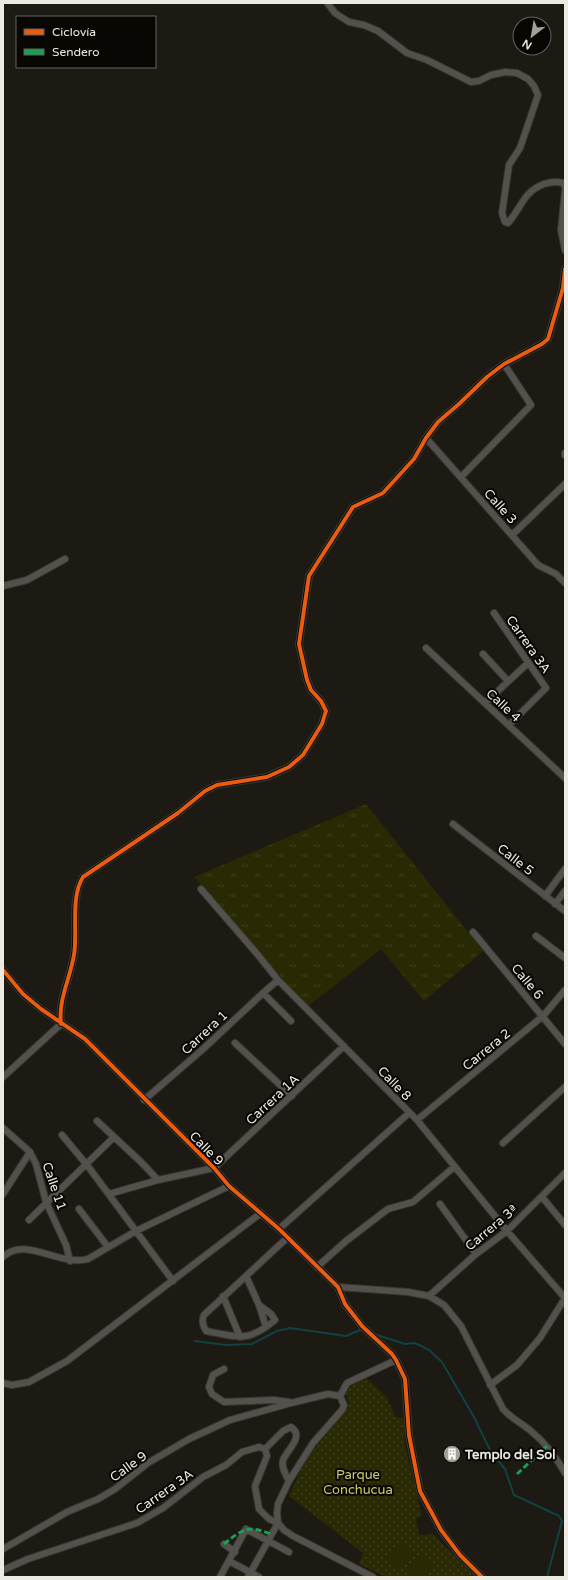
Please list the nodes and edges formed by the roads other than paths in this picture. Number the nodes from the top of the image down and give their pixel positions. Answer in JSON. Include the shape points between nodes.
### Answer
{"nodes":[{"id":1,"x":328,"y":4,"type":"edge"},
{"id":2,"x":565,"y":187,"type":"edge"},
{"id":3,"x":565,"y":191,"type":"edge"},
{"id":4,"x":565,"y":202,"type":"edge"},
{"id":5,"x":565,"y":250,"type":"edge"},
{"id":6,"x":565,"y":269,"type":"edge"},
{"id":7,"x":504,"y":364,"type":"junction"},
{"id":8,"x":426,"y":438,"type":"junction"},
{"id":9,"x":461,"y":477,"type":"junction"},
{"id":10,"x":565,"y":484,"type":"edge"},
{"id":11,"x":512,"y":535,"type":"junction"},
{"id":12,"x":65,"y":559,"type":"dead end"},
{"id":13,"x":565,"y":583,"type":"edge"},
{"id":14,"x":3,"y":586,"type":"edge"},
{"id":15,"x":494,"y":613,"type":"dead end"},
{"id":16,"x":426,"y":648,"type":"dead end"},
{"id":17,"x":483,"y":654,"type":"dead end"},
{"id":18,"x":528,"y":663,"type":"junction"},
{"id":19,"x":508,"y":681,"type":"junction"},
{"id":20,"x":485,"y":703,"type":"junction"},
{"id":21,"x":510,"y":725,"type":"junction"},
{"id":22,"x":565,"y":778,"type":"edge"},
{"id":23,"x":453,"y":824,"type":"dead end"},
{"id":24,"x":565,"y":869,"type":"edge"},
{"id":25,"x":201,"y":889,"type":"dead end"},
{"id":26,"x":565,"y":891,"type":"edge"},
{"id":27,"x":545,"y":896,"type":"junction"},
{"id":28,"x":555,"y":904,"type":"junction"},
{"id":29,"x":565,"y":911,"type":"edge"},
{"id":30,"x":473,"y":932,"type":"dead end"},
{"id":31,"x":536,"y":936,"type":"dead end"},
{"id":32,"x":565,"y":958,"type":"edge"},
{"id":33,"x":3,"y":970,"type":"edge"},
{"id":34,"x":278,"y":980,"type":"junction"},
{"id":35,"x":565,"y":990,"type":"edge"},
{"id":36,"x":262,"y":993,"type":"junction"},
{"id":37,"x":543,"y":1016,"type":"junction"},
{"id":38,"x":291,"y":1021,"type":"dead end"},
{"id":39,"x":61,"y":1024,"type":"junction"},
{"id":40,"x":235,"y":1043,"type":"dead end"},
{"id":41,"x":565,"y":1044,"type":"edge"},
{"id":42,"x":344,"y":1046,"type":"junction"},
{"id":43,"x":3,"y":1077,"type":"edge"},
{"id":44,"x":565,"y":1086,"type":"edge"},
{"id":45,"x":292,"y":1096,"type":"junction"},
{"id":46,"x":144,"y":1100,"type":"junction"},
{"id":47,"x":409,"y":1113,"type":"junction"},
{"id":48,"x":417,"y":1120,"type":"junction"},
{"id":49,"x":97,"y":1121,"type":"dead end"},
{"id":50,"x":3,"y":1128,"type":"edge"},
{"id":51,"x":62,"y":1135,"type":"dead end"},
{"id":52,"x":114,"y":1137,"type":"junction"},
{"id":53,"x":503,"y":1143,"type":"dead end"},
{"id":54,"x":30,"y":1152,"type":"junction"},
{"id":55,"x":87,"y":1164,"type":"junction"},
{"id":56,"x":454,"y":1167,"type":"junction"},
{"id":57,"x":214,"y":1168,"type":"junction"},
{"id":58,"x":565,"y":1173,"type":"edge"},
{"id":59,"x":158,"y":1180,"type":"junction"},
{"id":60,"x":229,"y":1186,"type":"junction"},
{"id":61,"x":3,"y":1194,"type":"edge"},
{"id":62,"x":109,"y":1194,"type":"junction"},
{"id":63,"x":542,"y":1197,"type":"junction"},
{"id":64,"x":46,"y":1202,"type":"junction"},
{"id":65,"x":440,"y":1204,"type":"dead end"},
{"id":66,"x":79,"y":1209,"type":"dead end"},
{"id":67,"x":261,"y":1213,"type":"junction"},
{"id":68,"x":29,"y":1220,"type":"dead end"},
{"id":69,"x":565,"y":1225,"type":"edge"},
{"id":70,"x":279,"y":1228,"type":"junction"},
{"id":71,"x":507,"y":1230,"type":"junction"},
{"id":72,"x":136,"y":1231,"type":"junction"},
{"id":73,"x":287,"y":1238,"type":"junction"},
{"id":74,"x":108,"y":1247,"type":"junction"},
{"id":75,"x":476,"y":1254,"type":"junction"},
{"id":76,"x":3,"y":1257,"type":"edge"},
{"id":77,"x":70,"y":1261,"type":"junction"},
{"id":78,"x":317,"y":1267,"type":"junction"},
{"id":79,"x":246,"y":1276,"type":"junction"},
{"id":80,"x":173,"y":1281,"type":"junction"},
{"id":81,"x":338,"y":1288,"type":"junction"},
{"id":82,"x":222,"y":1296,"type":"junction"},
{"id":83,"x":429,"y":1296,"type":"junction"},
{"id":84,"x":565,"y":1298,"type":"edge"},
{"id":85,"x":259,"y":1305,"type":"junction"},
{"id":86,"x":266,"y":1327,"type":"junction"},
{"id":87,"x":240,"y":1337,"type":"junction"},
{"id":88,"x":396,"y":1360,"type":"junction"},
{"id":89,"x":224,"y":1369,"type":"dead end"},
{"id":90,"x":3,"y":1384,"type":"edge"},
{"id":91,"x":490,"y":1385,"type":"junction"},
{"id":92,"x":340,"y":1396,"type":"junction"},
{"id":93,"x":291,"y":1403,"type":"junction"},
{"id":94,"x":265,"y":1450,"type":"junction"},
{"id":95,"x":565,"y":1473,"type":"edge"},
{"id":96,"x":289,"y":1481,"type":"junction"},
{"id":97,"x":278,"y":1523,"type":"junction"},
{"id":98,"x":268,"y":1540,"type":"junction"},
{"id":99,"x":224,"y":1544,"type":"dead end"},
{"id":100,"x":3,"y":1550,"type":"edge"},
{"id":101,"x":234,"y":1552,"type":"junction"},
{"id":102,"x":289,"y":1552,"type":"dead end"},
{"id":103,"x":229,"y":1561,"type":"junction"},
{"id":104,"x":3,"y":1570,"type":"edge"},
{"id":105,"x":250,"y":1575,"type":"edge"},
{"id":106,"x":220,"y":1577,"type":"edge"},
{"id":107,"x":259,"y":1577,"type":"edge"},
{"id":108,"x":373,"y":1577,"type":"edge"},
{"id":109,"x":482,"y":1577,"type":"edge"}],
"edges":[{"from":1,"to":2,"type":"street","via":[[335,13],[349,22],[378,31],[407,53],[471,82],[505,72],[517,73],[534,86],[538,95],[520,148],[509,165],[502,213],[505,222],[508,223],[526,195],[535,188],[555,181],[563,183]]},
{"from":3,"to":4,"type":"street"},
{"from":4,"to":5,"type":"street","via":[[561,230]]},
{"from":6,"to":7,"type":"street","via":[[564,288],[548,339]]},
{"from":7,"to":8,"type":"street","via":[[438,422]]},
{"from":7,"to":9,"type":"street","via":[[531,405]]},
{"from":8,"to":9,"type":"street","name":"Calle 3"},
{"from":8,"to":39,"type":"street","via":[[414,459],[384,493],[352,507],[309,576],[299,644],[311,690],[326,711],[322,724],[303,755],[289,767],[267,777],[217,785],[205,791],[178,813],[83,877],[79,884],[76,908],[74,955],[60,1010]]},
{"from":9,"to":11,"type":"street","name":"Calle 3"},
{"from":10,"to":11,"type":"street"},
{"from":11,"to":13,"type":"street","name":"Calle 3","via":[[538,565],[556,574]]},
{"from":12,"to":14,"type":"street","via":[[27,580]]},
{"from":15,"to":18,"type":"street","name":"Carrera 3A"},
{"from":16,"to":20,"type":"street","name":"Calle 4"},
{"from":17,"to":19,"type":"street"},
{"from":18,"to":19,"type":"street"},
{"from":18,"to":21,"type":"street","name":"Carrera 3A","via":[[546,688]]},
{"from":19,"to":20,"type":"street"},
{"from":20,"to":21,"type":"street","name":"Calle 4"},
{"from":21,"to":22,"type":"street","name":"Calle 4"},
{"from":23,"to":27,"type":"street","name":"Calle 5"},
{"from":24,"to":27,"type":"street"},
{"from":25,"to":34,"type":"street","name":"Calle 8"},
{"from":26,"to":28,"type":"street"},
{"from":27,"to":28,"type":"street","name":"Calle 5"},
{"from":28,"to":29,"type":"street","name":"Calle 5"},
{"from":30,"to":37,"type":"street","name":"Calle 6"},
{"from":31,"to":32,"type":"street"},
{"from":33,"to":39,"type":"street","name":"Calle 9","via":[[23,994]]},
{"from":34,"to":36,"type":"street","name":"Carrera 1"},
{"from":34,"to":42,"type":"street","name":"Calle 8"},
{"from":35,"to":37,"type":"street","name":"Carrera 2"},
{"from":36,"to":38,"type":"street"},
{"from":36,"to":46,"type":"street","name":"Carrera 1"},
{"from":37,"to":41,"type":"street","name":"Calle 6"},
{"from":37,"to":48,"type":"street","name":"Carrera 2"},
{"from":39,"to":43,"type":"street"},
{"from":39,"to":46,"type":"street","name":"Calle 9","via":[[85,1039]]},
{"from":40,"to":45,"type":"street"},
{"from":42,"to":45,"type":"street","name":"Carrera 1A"},
{"from":42,"to":47,"type":"street","name":"Calle 8"},
{"from":44,"to":53,"type":"street"},
{"from":45,"to":57,"type":"street","name":"Carrera 1A"},
{"from":46,"to":57,"type":"street","name":"Calle 9"},
{"from":47,"to":48,"type":"street","name":"Calle 8"},
{"from":47,"to":70,"type":"street"},
{"from":48,"to":56,"type":"street","name":"Calle 8"},
{"from":49,"to":52,"type":"street"},
{"from":50,"to":54,"type":"street","name":"Calle 11"},
{"from":51,"to":55,"type":"street"},
{"from":52,"to":55,"type":"street"},
{"from":52,"to":59,"type":"street"},
{"from":54,"to":61,"type":"street"},
{"from":54,"to":64,"type":"street","name":"Calle 11","via":[[36,1164]]},
{"from":55,"to":62,"type":"street"},
{"from":55,"to":64,"type":"street"},
{"from":56,"to":71,"type":"street","name":"Calle 8"},
{"from":56,"to":78,"type":"street","via":[[412,1202],[388,1209]]},
{"from":57,"to":59,"type":"street"},
{"from":57,"to":60,"type":"street","name":"Calle 9"},
{"from":58,"to":63,"type":"street","name":"Carrera 3ª"},
{"from":59,"to":62,"type":"street"},
{"from":60,"to":67,"type":"street","name":"Calle 9"},
{"from":60,"to":72,"type":"street"},
{"from":62,"to":72,"type":"street"},
{"from":63,"to":69,"type":"street"},
{"from":63,"to":71,"type":"street","name":"Carrera 3ª"},
{"from":64,"to":68,"type":"street"},
{"from":64,"to":77,"type":"street","name":"Calle 11","via":[[66,1245]]},
{"from":65,"to":75,"type":"street"},
{"from":66,"to":74,"type":"street"},
{"from":67,"to":70,"type":"street","name":"Calle 9"},
{"from":67,"to":80,"type":"street"},
{"from":70,"to":73,"type":"street","name":"Calle 9"},
{"from":71,"to":75,"type":"street","name":"Carrera 3ª"},
{"from":71,"to":84,"type":"street","name":"Calle 8"},
{"from":72,"to":74,"type":"street"},
{"from":72,"to":80,"type":"street"},
{"from":73,"to":78,"type":"street","name":"Calle 9"},
{"from":73,"to":79,"type":"street"},
{"from":74,"to":77,"type":"street","via":[[80,1262]]},
{"from":75,"to":83,"type":"street","name":"Carrera 3ª"},
{"from":76,"to":77,"type":"street","via":[[14,1250],[26,1249]]},
{"from":78,"to":81,"type":"street","name":"Calle 9"},
{"from":79,"to":82,"type":"street"},
{"from":79,"to":85,"type":"street"},
{"from":80,"to":90,"type":"street","via":[[67,1361],[29,1382]]},
{"from":81,"to":83,"type":"street","via":[[408,1292]]},
{"from":81,"to":88,"type":"street","name":"Calle 9","via":[[345,1304],[362,1326]]},
{"from":82,"to":87,"type":"street"},
{"from":82,"to":87,"type":"street","via":[[204,1315],[204,1328],[206,1331]]},
{"from":83,"to":91,"type":"street","via":[[444,1305],[462,1326]]},
{"from":84,"to":91,"type":"street","via":[[540,1338],[517,1365]]},
{"from":85,"to":86,"type":"street"},
{"from":85,"to":86,"type":"street","via":[[275,1318]]},
{"from":86,"to":87,"type":"street","via":[[255,1335]]},
{"from":88,"to":92,"type":"street","via":[[347,1383]]},
{"from":88,"to":109,"type":"street","name":"Calle 9","via":[[405,1379],[409,1435],[420,1491],[441,1530],[460,1555]]},
{"from":89,"to":93,"type":"street","via":[[213,1375],[209,1386],[212,1394],[224,1402],[274,1400]]},
{"from":91,"to":95,"type":"street","via":[[503,1409],[512,1419],[532,1431],[553,1452]]},
{"from":92,"to":93,"type":"street","name":"Calle 9","via":[[328,1394]]},
{"from":92,"to":96,"type":"street","via":[[344,1405],[342,1410],[313,1443]]},
{"from":93,"to":100,"type":"street","name":"Calle 9","via":[[230,1420],[189,1439],[148,1463],[115,1489],[67,1512]]},
{"from":94,"to":96,"type":"street","via":[[283,1431],[291,1427],[294,1429],[296,1439],[283,1461],[284,1472]]},
{"from":94,"to":97,"type":"street","via":[[267,1456],[255,1486],[259,1510]]},
{"from":94,"to":104,"type":"street","name":"Carrera 3A","via":[[259,1447],[242,1452],[226,1465],[203,1477],[163,1508],[137,1523],[28,1559]]},
{"from":96,"to":97,"type":"street","via":[[278,1504]]},
{"from":97,"to":98,"type":"street"},
{"from":97,"to":108,"type":"street","via":[[293,1536]]},
{"from":98,"to":101,"type":"street","via":[[246,1529]]},
{"from":98,"to":102,"type":"street"},
{"from":98,"to":105,"type":"street"},
{"from":99,"to":101,"type":"street"},
{"from":101,"to":103,"type":"street"},
{"from":103,"to":105,"type":"street"},
{"from":103,"to":106,"type":"street"},
{"from":105,"to":107,"type":"street"}]}
